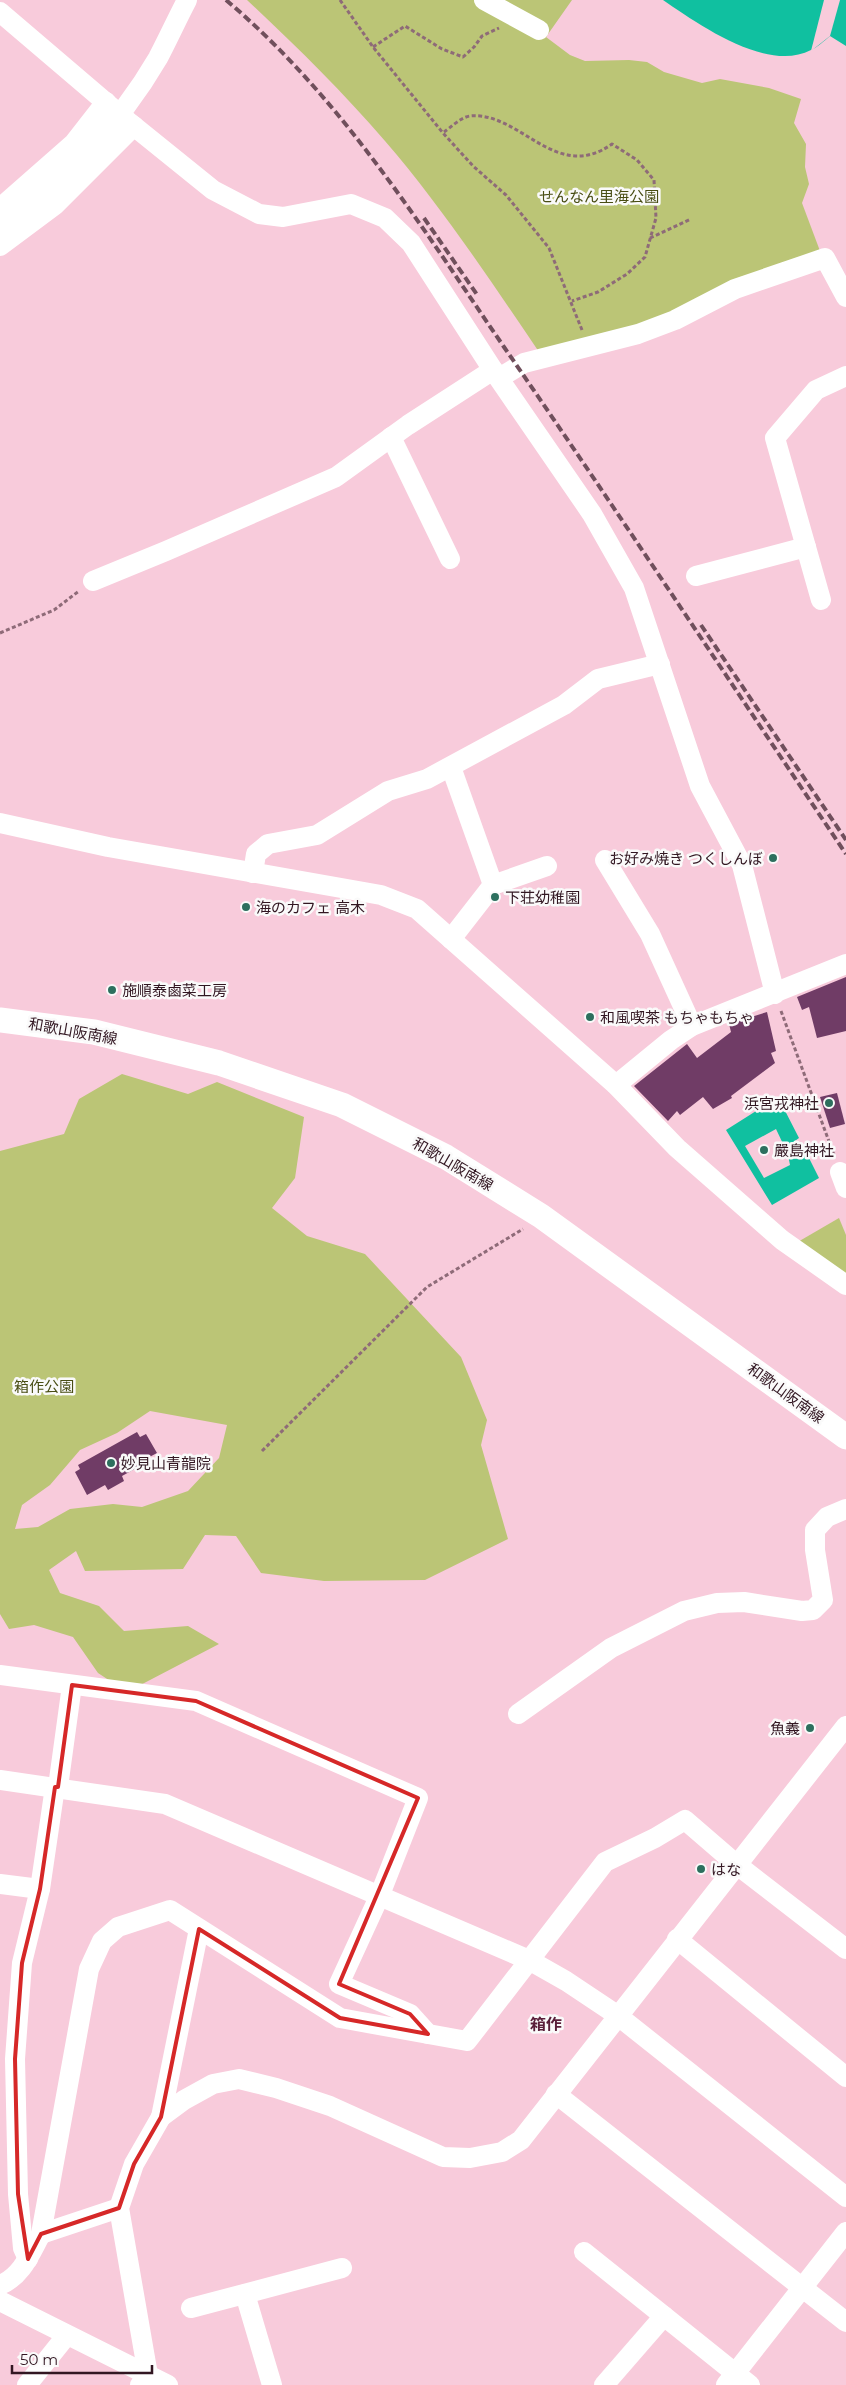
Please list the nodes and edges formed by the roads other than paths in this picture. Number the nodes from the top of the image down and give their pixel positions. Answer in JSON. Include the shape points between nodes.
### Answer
{"nodes":[{"id":1,"x":187,"y":0,"type":"edge"},
{"id":2,"x":484,"y":0,"type":"edge"},
{"id":3,"x":0,"y":12,"type":"edge"},
{"id":4,"x":539,"y":30,"type":"dead end"},
{"id":5,"x":110,"y":106,"type":"junction"},
{"id":6,"x":132,"y":124,"type":"junction"},
{"id":7,"x":0,"y":208,"type":"edge"},
{"id":8,"x":0,"y":227,"type":"edge"},
{"id":9,"x":0,"y":246,"type":"edge"},
{"id":10,"x":846,"y":297,"type":"edge"},
{"id":11,"x":496,"y":374,"type":"junction"},
{"id":12,"x":846,"y":376,"type":"edge"},
{"id":13,"x":391,"y":437,"type":"junction"},
{"id":14,"x":806,"y":548,"type":"junction"},
{"id":15,"x":450,"y":559,"type":"dead end"},
{"id":16,"x":696,"y":576,"type":"dead end"},
{"id":17,"x":92,"y":581,"type":"road end"},
{"id":18,"x":821,"y":600,"type":"dead end"},
{"id":19,"x":660,"y":664,"type":"junction"},
{"id":20,"x":451,"y":767,"type":"junction"},
{"id":21,"x":0,"y":823,"type":"edge"},
{"id":22,"x":605,"y":860,"type":"dead end"},
{"id":23,"x":547,"y":866,"type":"dead end"},
{"id":24,"x":252,"y":873,"type":"junction"},
{"id":25,"x":493,"y":885,"type":"junction"},
{"id":26,"x":451,"y":939,"type":"junction"},
{"id":27,"x":846,"y":964,"type":"edge"},
{"id":28,"x":775,"y":994,"type":"junction"},
{"id":29,"x":0,"y":1020,"type":"edge"},
{"id":30,"x":692,"y":1026,"type":"junction"},
{"id":31,"x":616,"y":1085,"type":"junction"},
{"id":32,"x":846,"y":1285,"type":"edge"},
{"id":33,"x":846,"y":1436,"type":"edge"},
{"id":34,"x":846,"y":1509,"type":"edge"},
{"id":35,"x":0,"y":1675,"type":"edge"},
{"id":36,"x":72,"y":1685,"type":"junction"},
{"id":37,"x":518,"y":1714,"type":"dead end"},
{"id":38,"x":846,"y":1726,"type":"edge"},
{"id":39,"x":0,"y":1780,"type":"edge"},
{"id":40,"x":56,"y":1787,"type":"junction"},
{"id":41,"x":736,"y":1864,"type":"junction"},
{"id":42,"x":0,"y":1884,"type":"edge"},
{"id":43,"x":40,"y":1889,"type":"junction"},
{"id":44,"x":379,"y":1897,"type":"junction"},
{"id":45,"x":199,"y":1928,"type":"junction"},
{"id":46,"x":677,"y":1939,"type":"junction"},
{"id":47,"x":846,"y":1949,"type":"edge"},
{"id":48,"x":528,"y":1960,"type":"junction"},
{"id":49,"x":617,"y":2015,"type":"junction"},
{"id":50,"x":428,"y":2034,"type":"junction"},
{"id":51,"x":846,"y":2077,"type":"edge"},
{"id":52,"x":556,"y":2094,"type":"junction"},
{"id":53,"x":161,"y":2118,"type":"junction"},
{"id":54,"x":846,"y":2197,"type":"edge"},
{"id":55,"x":119,"y":2208,"type":"junction"},
{"id":56,"x":846,"y":2232,"type":"edge"},
{"id":57,"x":41,"y":2234,"type":"junction"},
{"id":58,"x":584,"y":2252,"type":"dead end"},
{"id":59,"x":28,"y":2260,"type":"junction"},
{"id":60,"x":342,"y":2268,"type":"dead end"},
{"id":61,"x":0,"y":2285,"type":"edge"},
{"id":62,"x":801,"y":2288,"type":"junction"},
{"id":63,"x":245,"y":2294,"type":"junction"},
{"id":64,"x":0,"y":2300,"type":"edge"},
{"id":65,"x":191,"y":2308,"type":"dead end"},
{"id":66,"x":664,"y":2316,"type":"junction"},
{"id":67,"x":846,"y":2322,"type":"edge"},
{"id":68,"x":67,"y":2335,"type":"junction"},
{"id":69,"x":144,"y":2380,"type":"edge"},
{"id":70,"x":737,"y":2381,"type":"edge"},
{"id":71,"x":27,"y":2385,"type":"edge"},
{"id":72,"x":168,"y":2385,"type":"edge"},
{"id":73,"x":272,"y":2385,"type":"edge"},
{"id":74,"x":604,"y":2385,"type":"edge"}],
"edges":[{"from":1,"to":8,"type":"street","via":[[158,58],[114,122],[74,166],[25,210]]},
{"from":2,"to":4,"type":"street"},
{"from":3,"to":5,"type":"street"},
{"from":5,"to":6,"type":"street"},
{"from":5,"to":7,"type":"street","via":[[74,143]]},
{"from":6,"to":9,"type":"street","via":[[55,205]]},
{"from":6,"to":11,"type":"street","via":[[214,190],[258,214],[283,217],[351,204],[385,218],[411,243]]},
{"from":10,"to":11,"type":"street","via":[[825,258],[735,289],[638,334]]},
{"from":11,"to":13,"type":"street"},
{"from":11,"to":19,"type":"street","via":[[592,514],[629,580]]},
{"from":12,"to":14,"type":"street","via":[[816,390],[775,438]]},
{"from":13,"to":15,"type":"street"},
{"from":13,"to":17,"type":"street","via":[[336,477]]},
{"from":14,"to":16,"type":"street"},
{"from":14,"to":18,"type":"street"},
{"from":19,"to":20,"type":"street","via":[[598,679],[564,705]]},
{"from":19,"to":28,"type":"street","via":[[700,786],[742,865]]},
{"from":20,"to":24,"type":"street","via":[[427,779],[388,791],[317,835],[268,844],[256,854]]},
{"from":20,"to":25,"type":"street"},
{"from":21,"to":24,"type":"street","via":[[108,847]]},
{"from":22,"to":30,"type":"street","via":[[650,934]]},
{"from":23,"to":25,"type":"street"},
{"from":24,"to":26,"type":"street","via":[[381,895],[417,909]]},
{"from":25,"to":26,"type":"street"},
{"from":26,"to":31,"type":"street"},
{"from":27,"to":28,"type":"street"},
{"from":28,"to":30,"type":"street"},
{"from":29,"to":33,"type":"main road","name":"和歌山阪南線","via":[[94,1032],[219,1063],[342,1105],[446,1157],[541,1216]]},
{"from":30,"to":31,"type":"street"},
{"from":31,"to":32,"type":"street","via":[[677,1148],[775,1234]]},
{"from":34,"to":37,"type":"street","via":[[827,1517],[815,1530],[823,1600],[813,1610],[744,1602],[717,1603],[684,1611],[611,1648]]},
{"from":35,"to":36,"type":"street"},
{"from":36,"to":40,"type":"street"},
{"from":36,"to":44,"type":"street","via":[[196,1701],[418,1798]]},
{"from":38,"to":41,"type":"street"},
{"from":39,"to":40,"type":"street"},
{"from":40,"to":43,"type":"street"},
{"from":40,"to":44,"type":"street","via":[[165,1804]]},
{"from":41,"to":46,"type":"street"},
{"from":41,"to":47,"type":"street"},
{"from":41,"to":48,"type":"street","via":[[685,1820],[605,1862]]},
{"from":42,"to":43,"type":"street"},
{"from":43,"to":59,"type":"street","via":[[22,1963],[15,2059],[18,2194],[23,2248]]},
{"from":44,"to":48,"type":"street"},
{"from":44,"to":50,"type":"street","via":[[339,1984],[410,2014]]},
{"from":45,"to":50,"type":"street","via":[[340,2018]]},
{"from":45,"to":53,"type":"street"},
{"from":45,"to":57,"type":"street","via":[[170,1910],[118,1927],[102,1941],[89,1969]]},
{"from":46,"to":49,"type":"street"},
{"from":46,"to":51,"type":"street"},
{"from":48,"to":49,"type":"street"},
{"from":48,"to":50,"type":"street","via":[[467,2041]]},
{"from":49,"to":52,"type":"street"},
{"from":49,"to":54,"type":"street"},
{"from":52,"to":53,"type":"street","via":[[521,2140],[502,2152],[470,2158],[443,2157],[330,2106],[239,2079],[213,2084]]},
{"from":52,"to":62,"type":"street"},
{"from":53,"to":55,"type":"street","via":[[134,2164]]},
{"from":55,"to":57,"type":"street"},
{"from":55,"to":69,"type":"street"},
{"from":56,"to":62,"type":"street"},
{"from":57,"to":59,"type":"street"},
{"from":58,"to":66,"type":"street"},
{"from":59,"to":61,"type":"street","via":[[16,2276]]},
{"from":60,"to":63,"type":"street"},
{"from":62,"to":67,"type":"street"},
{"from":62,"to":70,"type":"street"},
{"from":63,"to":65,"type":"street"},
{"from":63,"to":73,"type":"street"},
{"from":64,"to":68,"type":"street"},
{"from":66,"to":70,"type":"street"},
{"from":66,"to":74,"type":"street"},
{"from":68,"to":69,"type":"street"},
{"from":68,"to":71,"type":"street"},
{"from":69,"to":72,"type":"street"}]}
